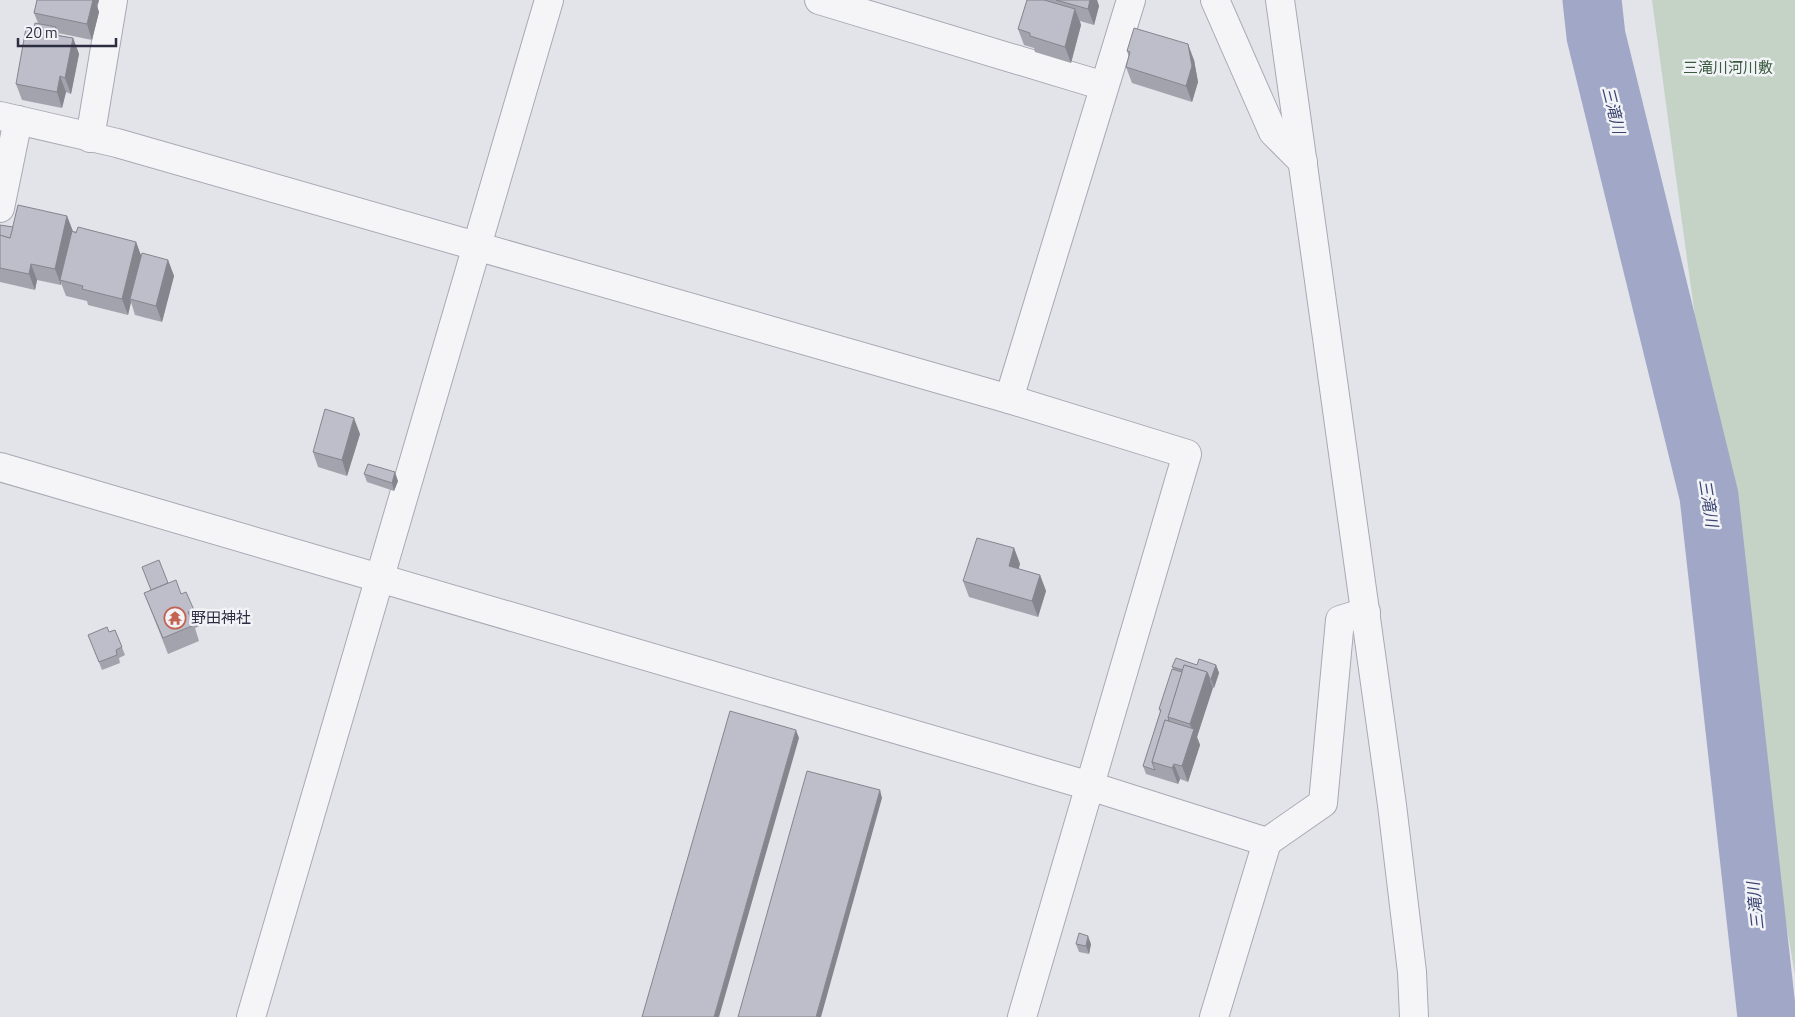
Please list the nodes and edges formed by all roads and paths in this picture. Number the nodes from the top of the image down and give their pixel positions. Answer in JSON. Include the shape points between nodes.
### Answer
{"nodes":[{"id":1,"x":113,"y":0,"type":"edge"},
{"id":2,"x":549,"y":0,"type":"edge"},
{"id":3,"x":819,"y":0,"type":"edge"},
{"id":4,"x":1131,"y":0,"type":"edge"},
{"id":5,"x":1215,"y":0,"type":"edge"},
{"id":6,"x":1280,"y":0,"type":"edge"},
{"id":7,"x":1104,"y":86,"type":"junction"},
{"id":8,"x":9,"y":118,"type":"edge"},
{"id":9,"x":90,"y":138,"type":"junction"},
{"id":10,"x":1303,"y":162,"type":"junction"},
{"id":11,"x":0,"y":208,"type":"edge"},
{"id":12,"x":475,"y":246,"type":"junction"},
{"id":13,"x":1009,"y":399,"type":"junction"},
{"id":14,"x":0,"y":467,"type":"edge"},
{"id":15,"x":380,"y":578,"type":"junction"},
{"id":16,"x":1366,"y":612,"type":"junction"},
{"id":17,"x":1090,"y":786,"type":"junction"},
{"id":18,"x":1267,"y":842,"type":"junction"},
{"id":19,"x":250,"y":1017,"type":"edge"},
{"id":20,"x":1022,"y":1017,"type":"edge"},
{"id":21,"x":1214,"y":1017,"type":"edge"},
{"id":22,"x":1414,"y":1017,"type":"edge"}],
"edges":[{"from":1,"to":9,"type":"street"},
{"from":2,"to":12,"type":"street"},
{"from":3,"to":7,"type":"street"},
{"from":4,"to":7,"type":"street"},
{"from":5,"to":10,"type":"street","via":[[1273,132]]},
{"from":6,"to":10,"type":"street"},
{"from":7,"to":13,"type":"street"},
{"from":8,"to":9,"type":"street"},
{"from":8,"to":11,"type":"street"},
{"from":9,"to":12,"type":"street"},
{"from":10,"to":16,"type":"street"},
{"from":12,"to":13,"type":"street"},
{"from":12,"to":15,"type":"street"},
{"from":13,"to":17,"type":"street","via":[[1187,454]]},
{"from":14,"to":15,"type":"street"},
{"from":15,"to":17,"type":"street"},
{"from":15,"to":19,"type":"street"},
{"from":16,"to":18,"type":"street","via":[[1340,620],[1324,803]]},
{"from":16,"to":22,"type":"street","via":[[1411,962]]},
{"from":17,"to":18,"type":"street"},
{"from":17,"to":20,"type":"street"},
{"from":18,"to":21,"type":"street"}]}
